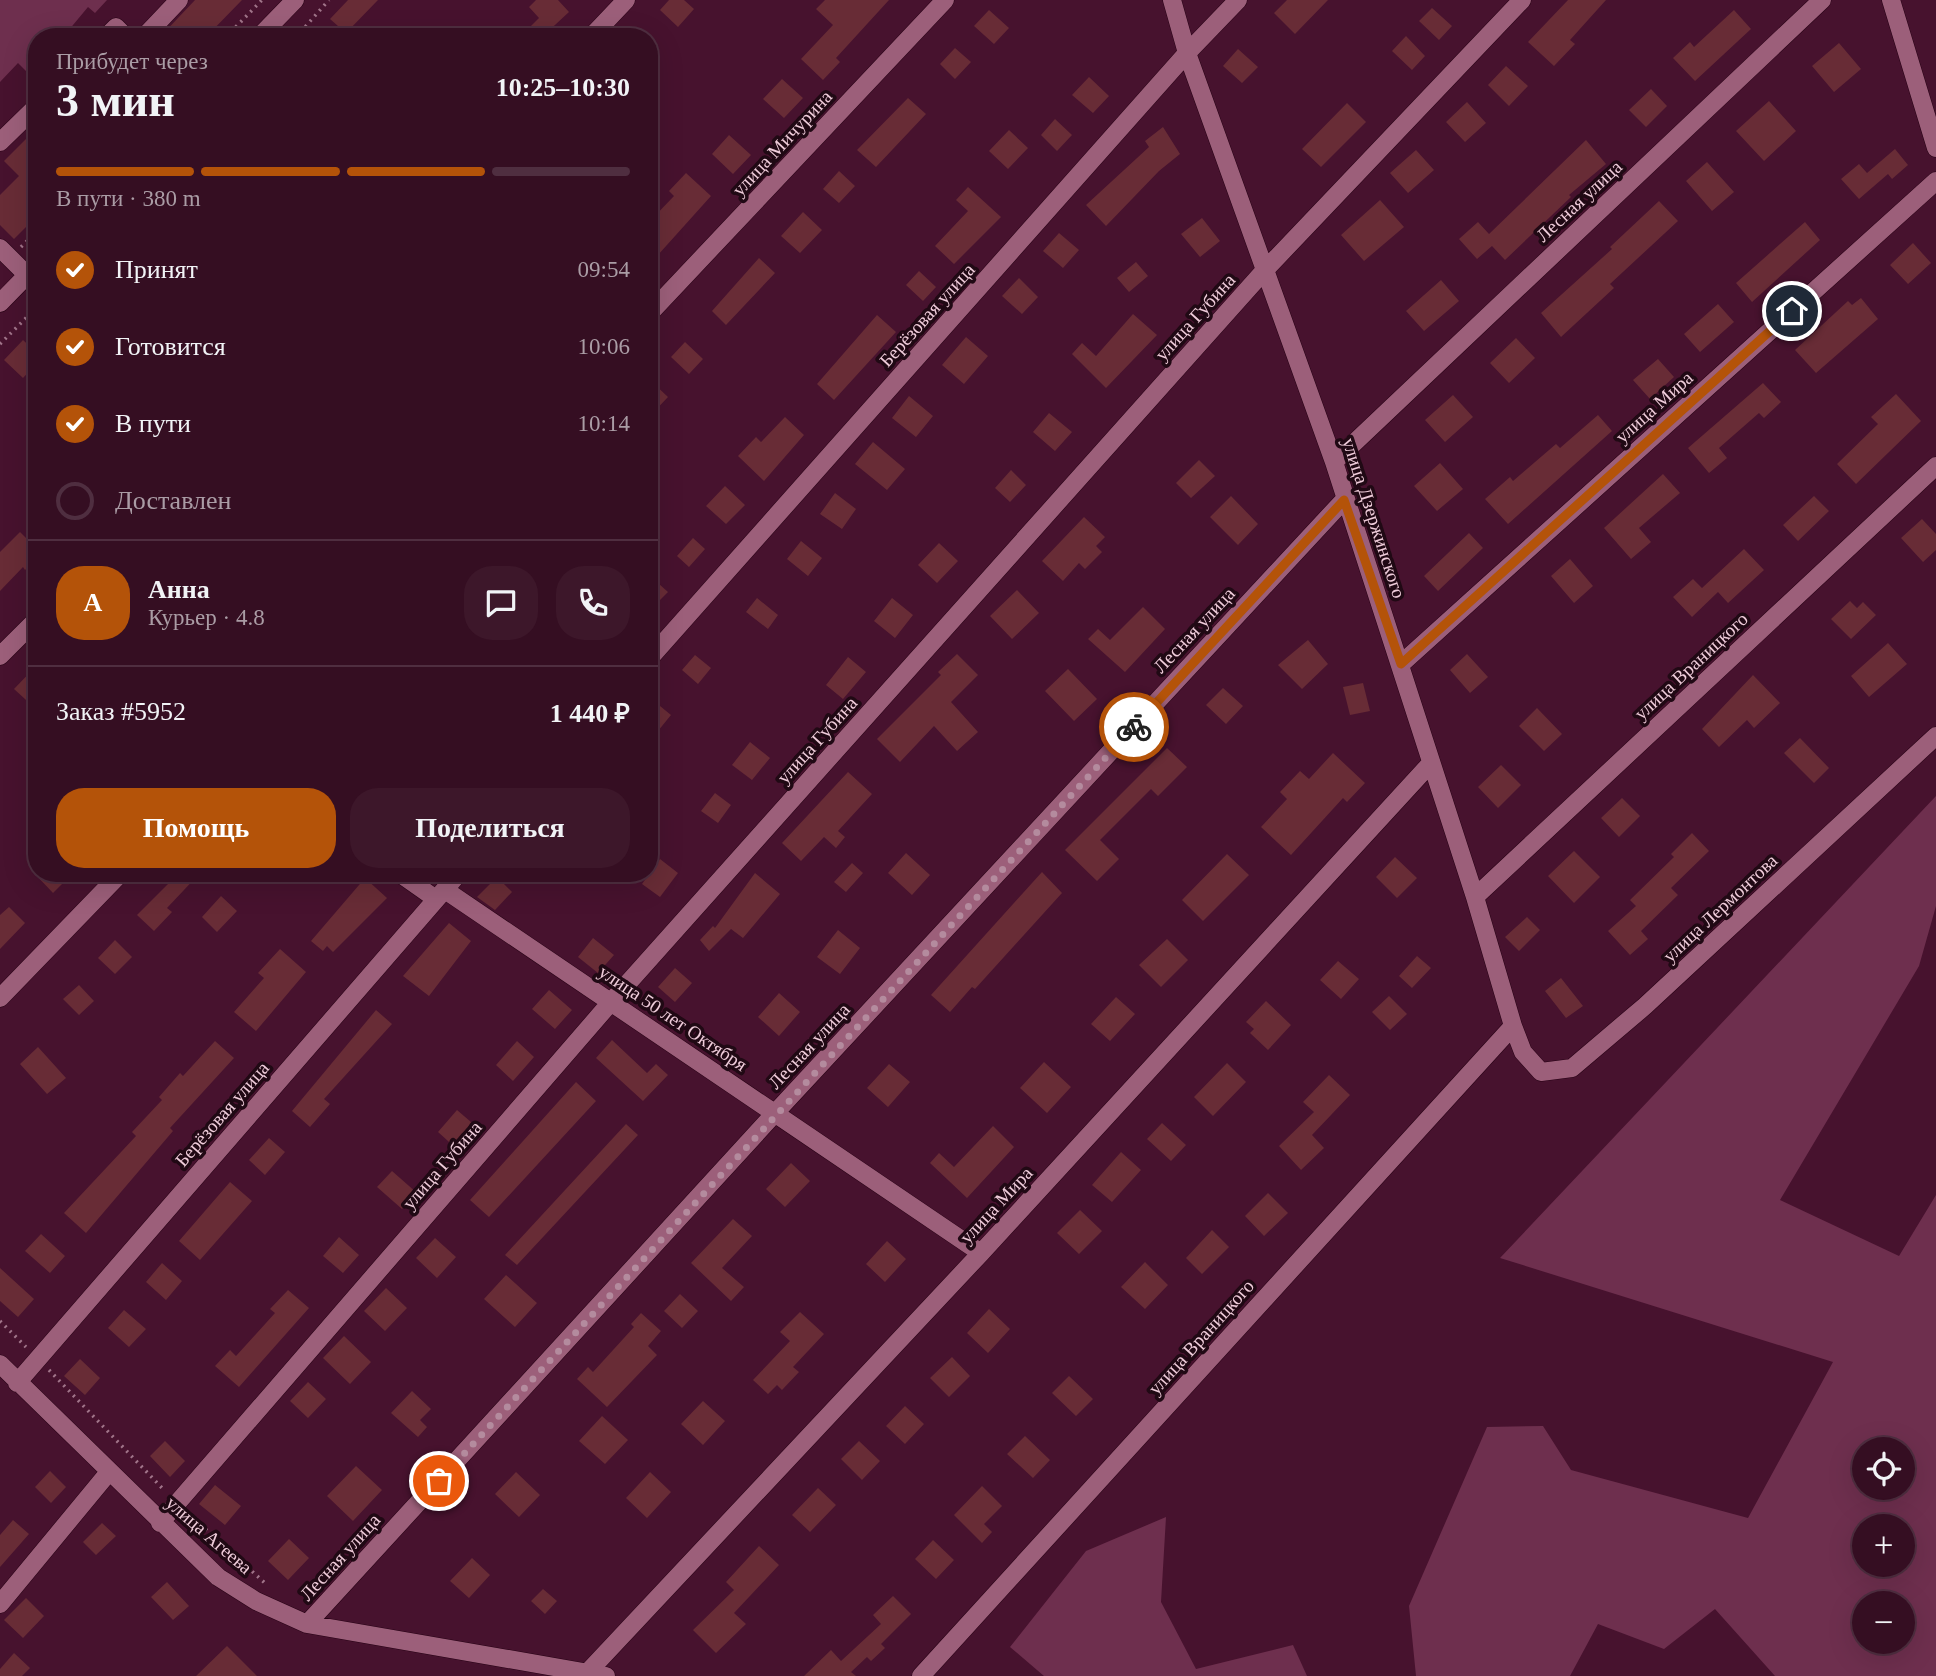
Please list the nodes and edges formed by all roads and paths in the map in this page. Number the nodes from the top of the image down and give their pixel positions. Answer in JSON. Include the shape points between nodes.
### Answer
{"nodes":[{"id":1,"x":179,"y":0,"type":"edge"},
{"id":2,"x":262,"y":0,"type":"edge"},
{"id":3,"x":295,"y":0,"type":"edge"},
{"id":4,"x":329,"y":0,"type":"edge"},
{"id":5,"x":626,"y":0,"type":"edge"},
{"id":6,"x":945,"y":0,"type":"edge"},
{"id":7,"x":1172,"y":0,"type":"edge"},
{"id":8,"x":1238,"y":0,"type":"edge"},
{"id":9,"x":1522,"y":0,"type":"edge"},
{"id":10,"x":1822,"y":0,"type":"edge"},
{"id":11,"x":1891,"y":0,"type":"edge"},
{"id":12,"x":153,"y":28,"type":"edge"},
{"id":13,"x":235,"y":28,"type":"edge"},
{"id":14,"x":268,"y":28,"type":"edge"},
{"id":15,"x":304,"y":28,"type":"edge"},
{"id":16,"x":600,"y":28,"type":"edge"},
{"id":17,"x":1187,"y":53,"type":"junction"},
{"id":18,"x":28,"y":115,"type":"edge"},
{"id":19,"x":0,"y":142,"type":"edge"},
{"id":20,"x":1935,"y":144,"type":"edge"},
{"id":21,"x":1936,"y":181,"type":"edge"},
{"id":22,"x":0,"y":248,"type":"edge"},
{"id":23,"x":28,"y":267,"type":"edge"},
{"id":24,"x":1264,"y":271,"type":"junction"},
{"id":25,"x":28,"y":274,"type":"edge"},
{"id":26,"x":0,"y":303,"type":"edge"},
{"id":27,"x":658,"y":304,"type":"edge"},
{"id":28,"x":28,"y":316,"type":"edge"},
{"id":29,"x":0,"y":344,"type":"edge"},
{"id":30,"x":1334,"y":461,"type":"junction"},
{"id":31,"x":1936,"y":466,"type":"edge"},
{"id":32,"x":1344,"y":500,"type":"junction"},
{"id":33,"x":28,"y":629,"type":"edge"},
{"id":34,"x":658,"y":649,"type":"edge"},
{"id":35,"x":1,"y":653,"type":"edge"},
{"id":36,"x":1401,"y":664,"type":"junction"},
{"id":37,"x":1936,"y":736,"type":"edge"},
{"id":38,"x":1431,"y":763,"type":"junction"},
{"id":39,"x":112,"y":882,"type":"edge"},
{"id":40,"x":417,"y":882,"type":"edge"},
{"id":41,"x":451,"y":882,"type":"edge"},
{"id":42,"x":440,"y":894,"type":"junction"},
{"id":43,"x":1475,"y":897,"type":"junction"},
{"id":44,"x":0,"y":998,"type":"edge"},
{"id":45,"x":611,"y":1002,"type":"junction"},
{"id":46,"x":1513,"y":1026,"type":"junction"},
{"id":47,"x":1523,"y":1052,"type":"joint"},
{"id":48,"x":776,"y":1112,"type":"junction"},
{"id":49,"x":981,"y":1253,"type":"junction"},
{"id":50,"x":0,"y":1321,"type":"edge"},
{"id":51,"x":38,"y":1359,"type":"junction"},
{"id":52,"x":0,"y":1364,"type":"edge"},
{"id":53,"x":17,"y":1383,"type":"junction"},
{"id":54,"x":110,"y":1472,"type":"junction"},
{"id":55,"x":177,"y":1503,"type":"junction"},
{"id":56,"x":160,"y":1522,"type":"junction"},
{"id":57,"x":266,"y":1584,"type":"dead end"},
{"id":58,"x":0,"y":1604,"type":"edge"},
{"id":59,"x":307,"y":1624,"type":"junction"},
{"id":60,"x":588,"y":1672,"type":"junction"},
{"id":61,"x":606,"y":1676,"type":"edge"},
{"id":62,"x":921,"y":1676,"type":"edge"}],
"edges":[{"from":1,"to":12,"type":"street"},
{"from":2,"to":13,"type":"path"},
{"from":3,"to":14,"type":"street"},
{"from":4,"to":15,"type":"path"},
{"from":5,"to":16,"type":"street"},
{"from":6,"to":27,"type":"street","name":"улица Мичурина"},
{"from":7,"to":17,"type":"street","name":"улица Дзержинского"},
{"from":8,"to":17,"type":"street","name":"Берёзовая улица"},
{"from":9,"to":24,"type":"street","name":"улица Губина"},
{"from":10,"to":30,"type":"street","name":"Лесная улица"},
{"from":11,"to":20,"type":"street"},
{"from":17,"to":24,"type":"street","name":"улица Дзержинского"},
{"from":17,"to":34,"type":"street","name":"Берёзовая улица"},
{"from":18,"to":19,"type":"street"},
{"from":21,"to":36,"type":"street","name":"улица Мира"},
{"from":22,"to":23,"type":"street"},
{"from":24,"to":30,"type":"street","name":"улица Дзержинского"},
{"from":24,"to":45,"type":"street","name":"улица Губина"},
{"from":25,"to":26,"type":"street"},
{"from":28,"to":29,"type":"path"},
{"from":30,"to":32,"type":"street","name":"улица Дзержинского"},
{"from":31,"to":43,"type":"street","name":"улица Враницкого"},
{"from":32,"to":36,"type":"street","name":"улица Дзержинского"},
{"from":32,"to":48,"type":"street","name":"Лесная улица"},
{"from":33,"to":35,"type":"street"},
{"from":36,"to":38,"type":"street","name":"улица Дзержинского"},
{"from":37,"to":47,"type":"street","name":"улица Лермонтова","via":[[1572,1069],[1541,1072]]},
{"from":38,"to":43,"type":"street","name":"улица Дзержинского"},
{"from":38,"to":49,"type":"street","name":"улица Мира"},
{"from":39,"to":44,"type":"street"},
{"from":40,"to":42,"type":"street","name":"улица 50 лет Октября"},
{"from":41,"to":42,"type":"street","name":"Берёзовая улица"},
{"from":42,"to":45,"type":"street","name":"улица 50 лет Октября"},
{"from":42,"to":51,"type":"street","name":"Берёзовая улица"},
{"from":43,"to":46,"type":"street","name":"улица Дзержинского"},
{"from":45,"to":48,"type":"street","name":"улица 50 лет Октября"},
{"from":45,"to":55,"type":"street","name":"улица Губина"},
{"from":46,"to":47,"type":"street","name":"улица Дзержинского"},
{"from":46,"to":62,"type":"street","name":"улица Враницкого"},
{"from":48,"to":49,"type":"street","name":"улица 50 лет Октября"},
{"from":48,"to":59,"type":"street","name":"Лесная улица"},
{"from":49,"to":60,"type":"street","name":"улица Мира"},
{"from":50,"to":51,"type":"path"},
{"from":51,"to":53,"type":"street","name":"Берёзовая улица"},
{"from":51,"to":55,"type":"path"},
{"from":52,"to":53,"type":"street","name":"улица Агеева"},
{"from":53,"to":54,"type":"street","name":"улица Агеева"},
{"from":54,"to":56,"type":"street","name":"улица Агеева"},
{"from":54,"to":58,"type":"street"},
{"from":55,"to":56,"type":"street","name":"улица Губина"},
{"from":55,"to":57,"type":"path"},
{"from":56,"to":59,"type":"street","name":"улица Агеева","via":[[218,1577]]},
{"from":59,"to":60,"type":"street","name":"улица Агеева"},
{"from":60,"to":61,"type":"street","name":"улица Агеева"}]}
